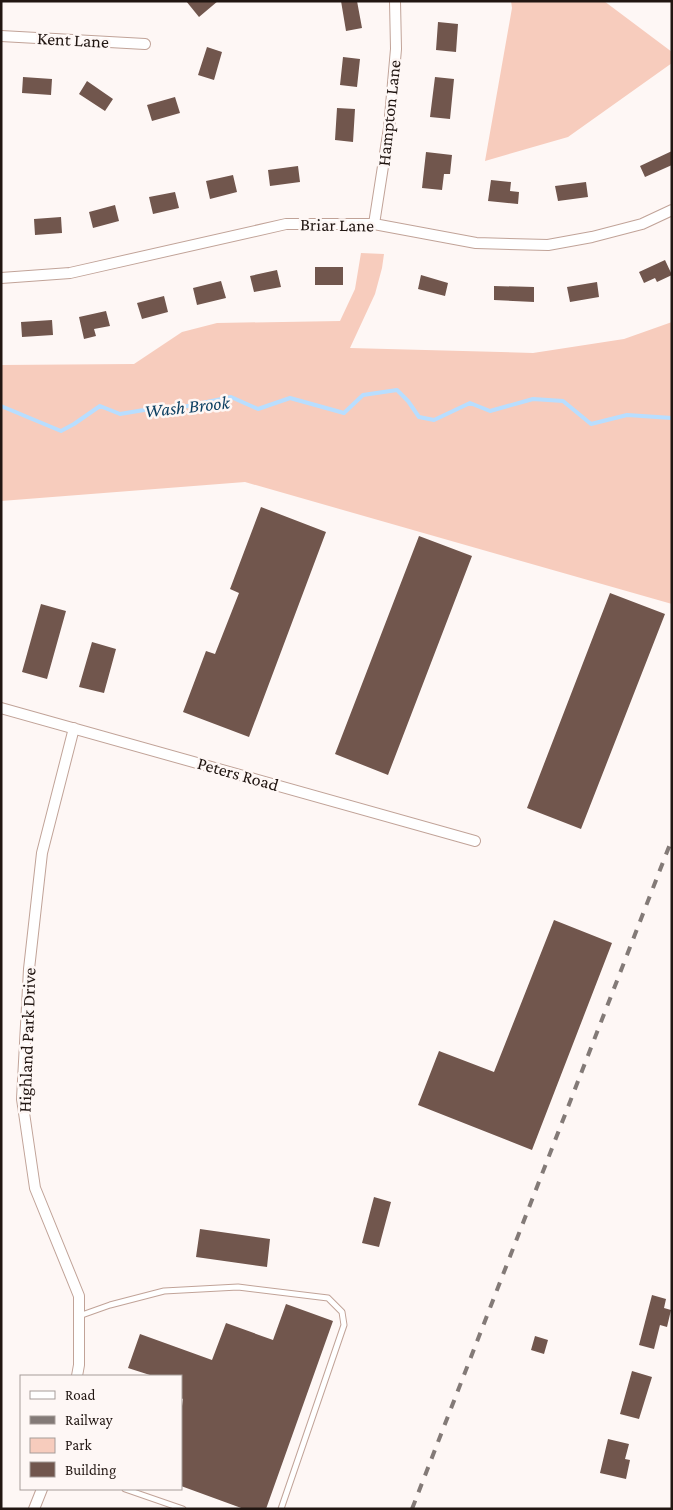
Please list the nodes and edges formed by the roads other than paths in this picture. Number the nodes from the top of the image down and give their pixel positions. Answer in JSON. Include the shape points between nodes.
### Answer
{"nodes":[{"id":1,"x":395,"y":1,"type":"edge"},
{"id":2,"x":1,"y":36,"type":"edge"},
{"id":3,"x":145,"y":44,"type":"dead end"},
{"id":4,"x":672,"y":210,"type":"edge"},
{"id":5,"x":374,"y":224,"type":"junction"},
{"id":6,"x":1,"y":278,"type":"edge"},
{"id":7,"x":1,"y":708,"type":"edge"},
{"id":8,"x":74,"y":728,"type":"junction"},
{"id":9,"x":475,"y":842,"type":"dead end"},
{"id":10,"x":79,"y":1317,"type":"junction"},
{"id":11,"x":77,"y":1375,"type":"edge"},
{"id":12,"x":42,"y":1490,"type":"edge"},
{"id":13,"x":128,"y":1490,"type":"edge"},
{"id":14,"x":34,"y":1509,"type":"edge"},
{"id":15,"x":183,"y":1509,"type":"edge"},
{"id":16,"x":281,"y":1509,"type":"edge"}],
"edges":[{"from":1,"to":5,"type":"street","name":"Hampton Lane","via":[[396,49],[389,128]]},
{"from":2,"to":3,"type":"street","name":"Kent Lane"},
{"from":4,"to":5,"type":"street","name":"Briar Lane","via":[[642,224],[548,245],[476,243]]},
{"from":5,"to":6,"type":"street","name":"Briar Lane","via":[[286,224],[70,273]]},
{"from":7,"to":8,"type":"street","name":"Peters Road"},
{"from":8,"to":9,"type":"street","name":"Peters Road"},
{"from":8,"to":10,"type":"street","name":"Highland Park Drive","via":[[42,853],[29,969],[22,1099],[35,1188],[79,1296]]},
{"from":10,"to":11,"type":"street","name":"Highland Park Drive"},
{"from":10,"to":16,"type":"lane","via":[[164,1291],[238,1287],[328,1298],[342,1312],[344,1325]]},
{"from":12,"to":14,"type":"street"},
{"from":13,"to":15,"type":"lane"}]}
